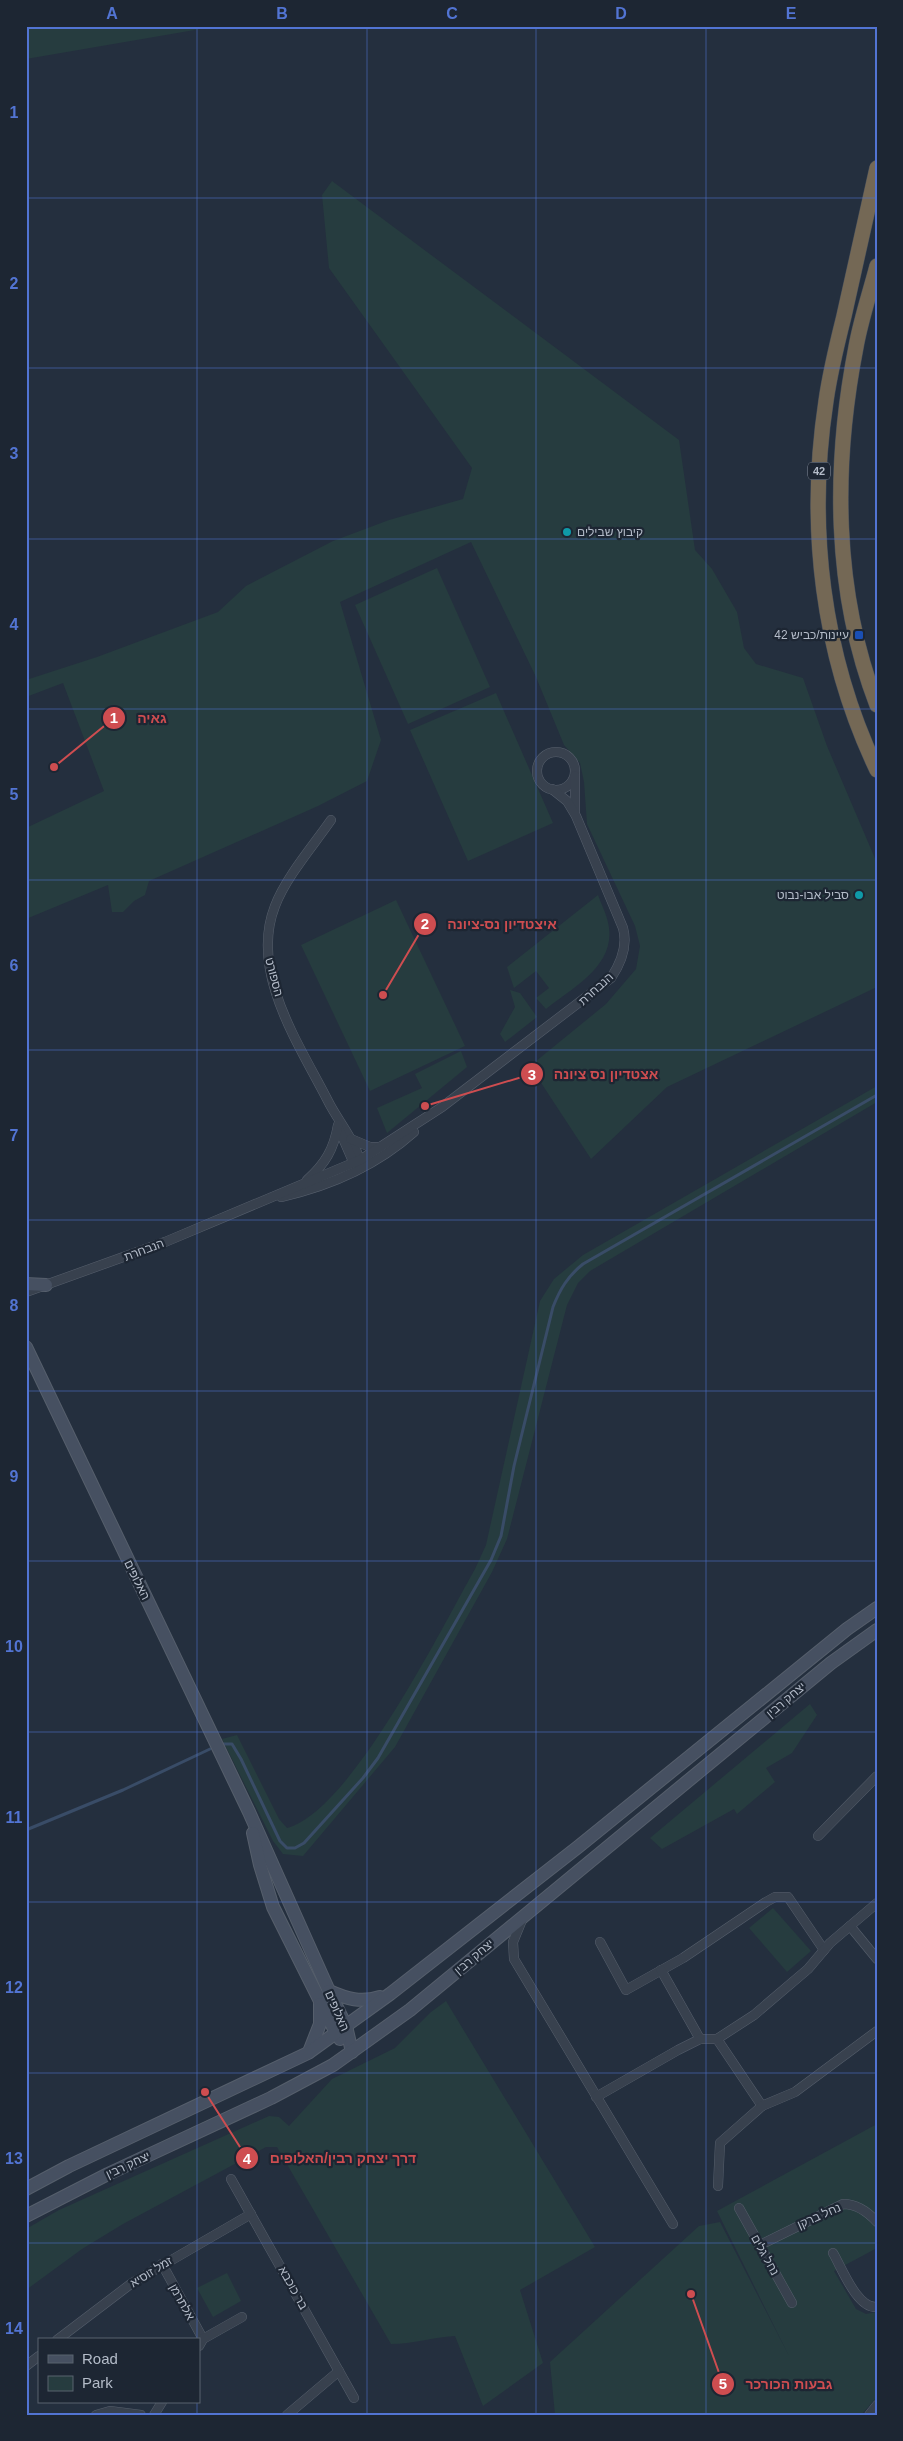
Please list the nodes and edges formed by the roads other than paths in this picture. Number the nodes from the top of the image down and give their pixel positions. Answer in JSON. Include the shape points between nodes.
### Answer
{"nodes":[{"id":1,"x":877,"y":168,"type":"edge"},
{"id":2,"x":877,"y":266,"type":"edge"},
{"id":3,"x":877,"y":705,"type":"edge"},
{"id":4,"x":877,"y":770,"type":"edge"},
{"id":5,"x":575,"y":773,"type":"junction"},
{"id":6,"x":552,"y":789,"type":"junction"},
{"id":7,"x":576,"y":816,"type":"junction"},
{"id":8,"x":331,"y":820,"type":"dead end"},
{"id":9,"x":442,"y":1107,"type":"junction"},
{"id":10,"x":333,"y":1110,"type":"junction"},
{"id":11,"x":338,"y":1125,"type":"junction"},
{"id":12,"x":351,"y":1139,"type":"junction"},
{"id":13,"x":383,"y":1147,"type":"junction"},
{"id":14,"x":359,"y":1164,"type":"junction"},
{"id":15,"x":302,"y":1184,"type":"junction"},
{"id":16,"x":259,"y":1202,"type":"junction"},
{"id":17,"x":26,"y":1284,"type":"edge"},
{"id":18,"x":46,"y":1286,"type":"junction"},
{"id":19,"x":26,"y":1292,"type":"edge"},
{"id":20,"x":26,"y":1347,"type":"edge"},
{"id":21,"x":877,"y":1608,"type":"edge"},
{"id":22,"x":877,"y":1630,"type":"edge"},
{"id":23,"x":877,"y":1776,"type":"edge"},
{"id":24,"x":249,"y":1812,"type":"junction"},
{"id":25,"x":818,"y":1836,"type":"dead end"},
{"id":26,"x":877,"y":1903,"type":"edge"},
{"id":27,"x":526,"y":1914,"type":"junction"},
{"id":28,"x":850,"y":1926,"type":"junction"},
{"id":29,"x":600,"y":1942,"type":"dead end"},
{"id":30,"x":824,"y":1950,"type":"junction"},
{"id":31,"x":877,"y":1959,"type":"edge"},
{"id":32,"x":661,"y":1970,"type":"junction"},
{"id":33,"x":329,"y":1992,"type":"junction"},
{"id":34,"x":390,"y":1994,"type":"junction"},
{"id":35,"x":320,"y":2002,"type":"junction"},
{"id":36,"x":341,"y":2030,"type":"junction"},
{"id":37,"x":877,"y":2031,"type":"edge"},
{"id":38,"x":700,"y":2039,"type":"junction"},
{"id":39,"x":716,"y":2039,"type":"junction"},
{"id":40,"x":352,"y":2052,"type":"junction"},
{"id":41,"x":308,"y":2053,"type":"junction"},
{"id":42,"x":596,"y":2098,"type":"junction"},
{"id":43,"x":762,"y":2106,"type":"junction"},
{"id":44,"x":231,"y":2179,"type":"dead end"},
{"id":45,"x":718,"y":2186,"type":"dead end"},
{"id":46,"x":26,"y":2189,"type":"edge"},
{"id":47,"x":739,"y":2208,"type":"dead end"},
{"id":48,"x":251,"y":2214,"type":"junction"},
{"id":49,"x":26,"y":2216,"type":"edge"},
{"id":50,"x":877,"y":2222,"type":"edge"},
{"id":51,"x":673,"y":2224,"type":"dead end"},
{"id":52,"x":760,"y":2245,"type":"junction"},
{"id":53,"x":833,"y":2253,"type":"dead end"},
{"id":54,"x":162,"y":2264,"type":"junction"},
{"id":55,"x":792,"y":2303,"type":"dead end"},
{"id":56,"x":877,"y":2307,"type":"edge"},
{"id":57,"x":242,"y":2317,"type":"dead end"},
{"id":58,"x":61,"y":2338,"type":"edge"},
{"id":59,"x":199,"y":2338,"type":"edge"},
{"id":60,"x":201,"y":2343,"type":"edge"},
{"id":61,"x":38,"y":2357,"type":"edge"},
{"id":62,"x":26,"y":2366,"type":"edge"},
{"id":63,"x":339,"y":2371,"type":"junction"},
{"id":64,"x":354,"y":2398,"type":"dead end"},
{"id":65,"x":161,"y":2404,"type":"edge"},
{"id":66,"x":877,"y":2405,"type":"edge"},
{"id":67,"x":96,"y":2415,"type":"edge"},
{"id":68,"x":141,"y":2415,"type":"edge"},
{"id":69,"x":154,"y":2415,"type":"edge"},
{"id":70,"x":287,"y":2415,"type":"edge"},
{"id":71,"x":869,"y":2415,"type":"edge"}],
"edges":[{"from":1,"to":4,"type":"highway","number":"42","via":[[826,400],[816,519],[824,604],[832,644]]},
{"from":2,"to":3,"type":"highway","number":"42","via":[[856,346],[843,450],[840,507],[847,594],[854,634]]},
{"from":5,"to":6,"type":"street","via":[[569,784],[558,790]]},
{"from":5,"to":6,"type":"street","via":[[568,756],[555,752],[543,756],[537,766],[538,779],[546,788]]},
{"from":5,"to":7,"type":"street","name":"הנבחרת"},
{"from":6,"to":7,"type":"street","name":"הנבחרת","via":[[567,801]]},
{"from":7,"to":9,"type":"street","name":"הנבחרת","via":[[623,928],[625,945],[617,969],[594,993]]},
{"from":8,"to":10,"type":"street","name":"הספורט","via":[[279,897],[270,924],[268,949],[273,979],[286,1017]]},
{"from":9,"to":13,"type":"street","name":"הנבחרת"},
{"from":9,"to":14,"type":"street","name":"הנבחרת","via":[[391,1152]]},
{"from":10,"to":11,"type":"street","name":"הספורט"},
{"from":10,"to":12,"type":"street","name":"הספורט"},
{"from":11,"to":14,"type":"street","name":"הספורט","via":[[346,1147]]},
{"from":11,"to":15,"type":"street","via":[[329,1155],[320,1169]]},
{"from":12,"to":13,"type":"street","via":[[370,1147]]},
{"from":12,"to":14,"type":"street","name":"הספורט"},
{"from":13,"to":14,"type":"street","name":"הנבחרת"},
{"from":14,"to":15,"type":"street","name":"הנבחרת"},
{"from":14,"to":16,"type":"street","name":"הנבחרת","via":[[308,1190]]},
{"from":15,"to":16,"type":"street","name":"הנבחרת"},
{"from":16,"to":18,"type":"street","name":"הנבחרת","via":[[165,1242]]},
{"from":17,"to":18,"type":"main road"},
{"from":18,"to":19,"type":"street","name":"הנבחרת"},
{"from":20,"to":24,"type":"main road","name":"האלופים"},
{"from":21,"to":34,"type":"main road","name":"יצחק רבין"},
{"from":22,"to":27,"type":"main road","name":"יצחק רבין","via":[[831,1663]]},
{"from":23,"to":25,"type":"street"},
{"from":24,"to":33,"type":"main road","name":"האלופים"},
{"from":24,"to":35,"type":"main road","name":"האלופים","via":[[273,1907]]},
{"from":26,"to":28,"type":"street"},
{"from":27,"to":40,"type":"main road","name":"יצחק רבין","via":[[410,2010]]},
{"from":27,"to":42,"type":"street","via":[[514,1938],[513,1955]]},
{"from":28,"to":30,"type":"street"},
{"from":28,"to":31,"type":"street"},
{"from":29,"to":32,"type":"street","via":[[626,1990]]},
{"from":30,"to":32,"type":"street","via":[[788,1897],[783,1896],[766,1902]]},
{"from":30,"to":39,"type":"street","via":[[808,1970],[754,2014]]},
{"from":32,"to":38,"type":"street"},
{"from":33,"to":34,"type":"main road","via":[[365,2001]]},
{"from":33,"to":36,"type":"main road","name":"האלופים"},
{"from":34,"to":36,"type":"main road","name":"יצחק רבין"},
{"from":35,"to":36,"type":"main road","name":"האלופים"},
{"from":35,"to":41,"type":"main road","via":[[320,2024]]},
{"from":36,"to":40,"type":"main road","name":"האלופים"},
{"from":36,"to":41,"type":"main road","name":"יצחק רבין"},
{"from":37,"to":43,"type":"street","via":[[795,2092]]},
{"from":38,"to":39,"type":"street"},
{"from":38,"to":42,"type":"street"},
{"from":39,"to":43,"type":"street"},
{"from":40,"to":49,"type":"main road","name":"יצחק רבין","via":[[271,2098]]},
{"from":41,"to":46,"type":"main road","name":"יצחק רבין"},
{"from":42,"to":51,"type":"street"},
{"from":43,"to":45,"type":"street","via":[[720,2143]]},
{"from":44,"to":48,"type":"street","name":"בר כוכבא"},
{"from":47,"to":52,"type":"street","name":"נחל גלים"},
{"from":48,"to":54,"type":"street","name":"זמל זוסיא"},
{"from":48,"to":63,"type":"street","name":"בר כוכבא"},
{"from":50,"to":52,"type":"street","name":"נחל ברקן","via":[[863,2210],[843,2204]]},
{"from":52,"to":55,"type":"street","name":"נחל גלים"},
{"from":53,"to":56,"type":"street","via":[[860,2302],[871,2308]]},
{"from":54,"to":58,"type":"street","name":"זמל זוסיא"},
{"from":54,"to":59,"type":"street","name":"אלתרמן"},
{"from":57,"to":60,"type":"street","name":"אלתרמן"},
{"from":61,"to":62,"type":"street"},
{"from":63,"to":64,"type":"street","name":"בר כוכבא"},
{"from":63,"to":70,"type":"street"},
{"from":65,"to":69,"type":"street"},
{"from":66,"to":71,"type":"street"},
{"from":67,"to":68,"type":"street","via":[[110,2411]]}]}
